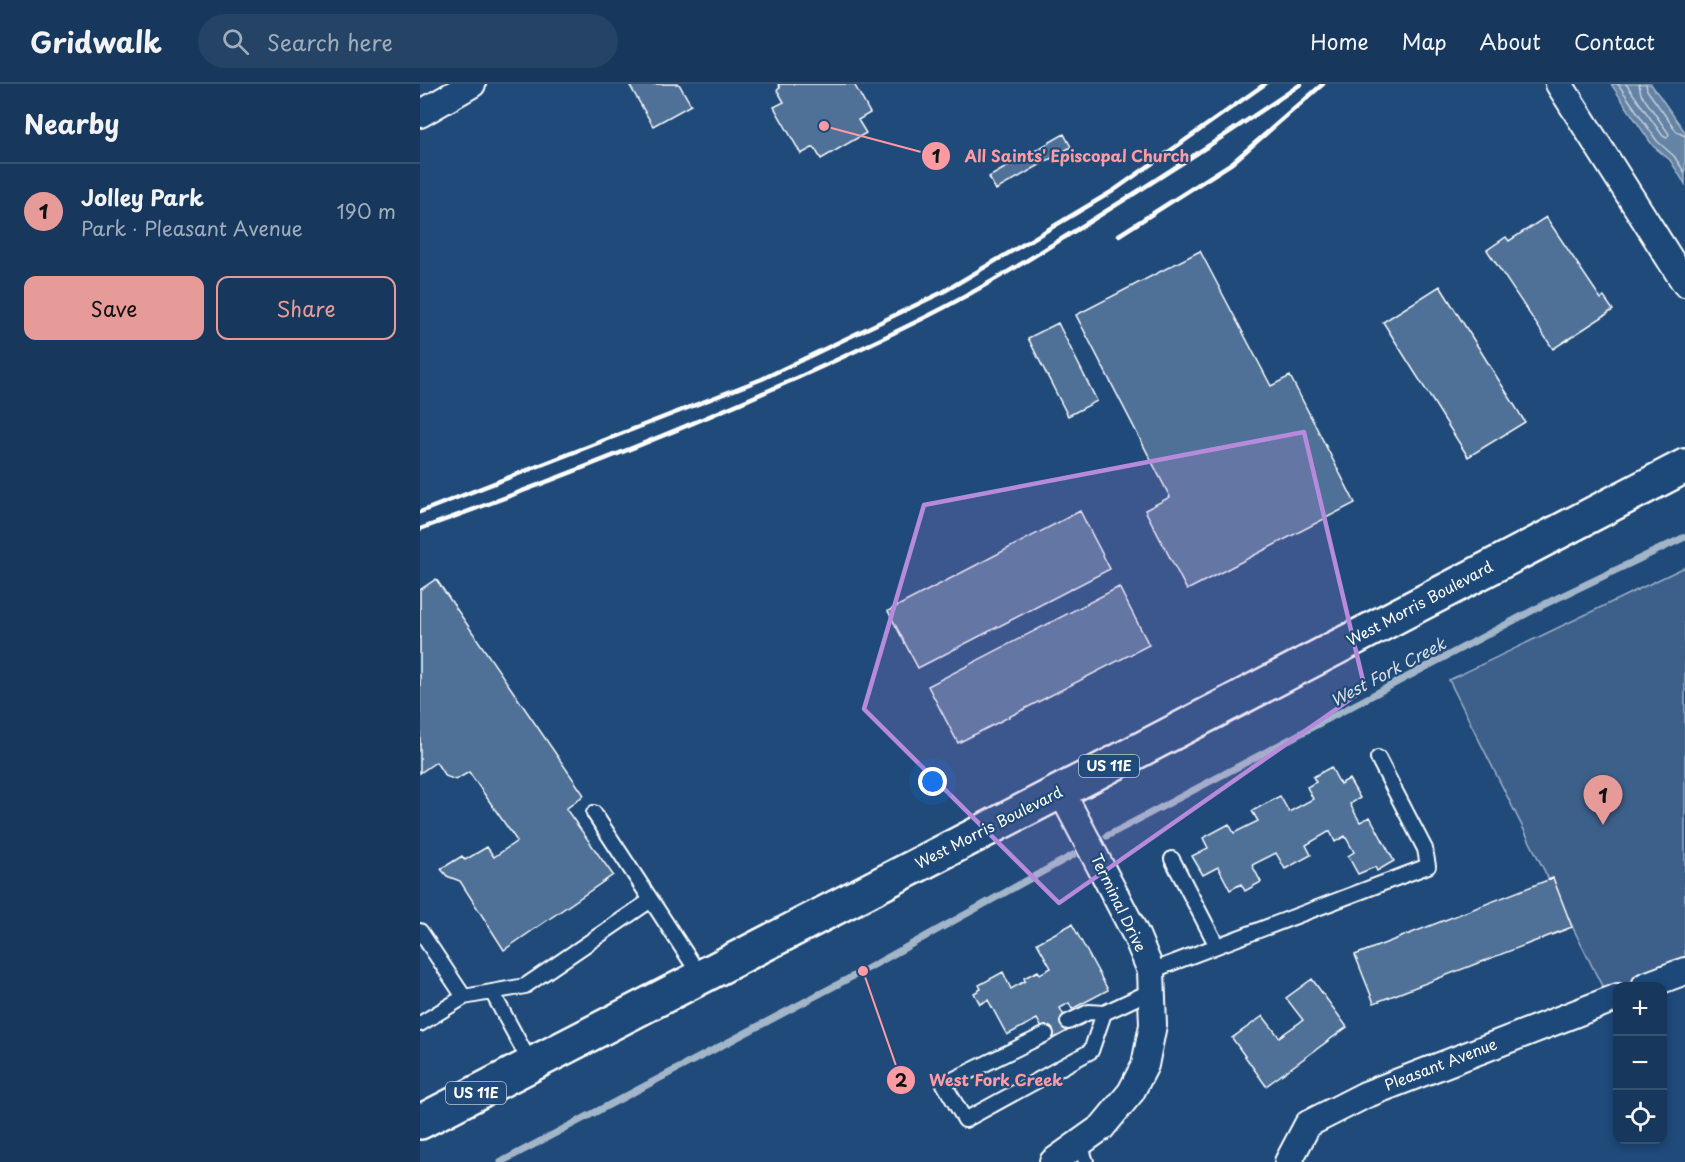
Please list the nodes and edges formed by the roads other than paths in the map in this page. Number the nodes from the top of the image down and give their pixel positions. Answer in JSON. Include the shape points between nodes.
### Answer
{"nodes":[{"id":1,"x":472,"y":84,"type":"edge"},
{"id":2,"x":1559,"y":84,"type":"edge"},
{"id":3,"x":420,"y":114,"type":"edge"},
{"id":4,"x":1685,"y":283,"type":"edge"},
{"id":5,"x":1685,"y":466,"type":"edge"},
{"id":6,"x":1378,"y":759,"type":"dead end"},
{"id":7,"x":1061,"y":791,"type":"junction"},
{"id":8,"x":594,"y":813,"type":"dead end"},
{"id":9,"x":1172,"y":859,"type":"dead end"},
{"id":10,"x":651,"y":900,"type":"junction"},
{"id":11,"x":421,"y":935,"type":"edge"},
{"id":12,"x":1216,"y":946,"type":"junction"},
{"id":13,"x":1685,"y":971,"type":"edge"},
{"id":14,"x":701,"y":977,"type":"junction"},
{"id":15,"x":1151,"y":981,"type":"junction"},
{"id":16,"x":1658,"y":982,"type":"edge"},
{"id":17,"x":492,"y":992,"type":"junction"},
{"id":18,"x":464,"y":997,"type":"junction"},
{"id":19,"x":1613,"y":999,"type":"edge"},
{"id":20,"x":1104,"y":1013,"type":"junction"},
{"id":21,"x":1068,"y":1022,"type":"dead end"},
{"id":22,"x":420,"y":1024,"type":"edge"},
{"id":23,"x":1046,"y":1034,"type":"dead end"},
{"id":24,"x":532,"y":1064,"type":"junction"},
{"id":25,"x":420,"y":1122,"type":"edge"},
{"id":26,"x":1083,"y":1152,"type":"edge"},
{"id":27,"x":1053,"y":1162,"type":"edge"},
{"id":28,"x":1288,"y":1162,"type":"edge"}],
"edges":[{"from":1,"to":3,"type":"street"},
{"from":2,"to":4,"type":"street"},
{"from":5,"to":7,"type":"main road","name":"West Morris Boulevard","number":"US 11E"},
{"from":6,"to":12,"type":"lane","via":[[1425,849],[1428,866]]},
{"from":7,"to":14,"type":"main road","name":"West Morris Boulevard","number":"US 11E"},
{"from":7,"to":15,"type":"street","name":"Terminal Drive","via":[[1136,935]]},
{"from":8,"to":10,"type":"lane"},
{"from":9,"to":12,"type":"lane"},
{"from":10,"to":14,"type":"lane"},
{"from":10,"to":17,"type":"lane","via":[[525,986]]},
{"from":11,"to":18,"type":"lane"},
{"from":12,"to":15,"type":"lane"},
{"from":13,"to":16,"type":"street"},
{"from":14,"to":24,"type":"main road","name":"West Morris Boulevard","number":"US 11E"},
{"from":15,"to":20,"type":"lane"},
{"from":15,"to":26,"type":"street","name":"Terminal Drive","via":[[1153,1025],[1145,1065],[1131,1092]]},
{"from":17,"to":18,"type":"lane"},
{"from":17,"to":24,"type":"lane"},
{"from":18,"to":22,"type":"lane"},
{"from":19,"to":28,"type":"street","name":"Pleasant Avenue","via":[[1337,1109],[1308,1124]]},
{"from":20,"to":21,"type":"lane","via":[[1089,1012]]},
{"from":20,"to":23,"type":"lane","via":[[1091,1051],[965,1120],[944,1084]]},
{"from":24,"to":25,"type":"main road","name":"West Morris Boulevard","number":"US 11E"},
{"from":26,"to":27,"type":"street","name":"Terminal Drive"}]}
